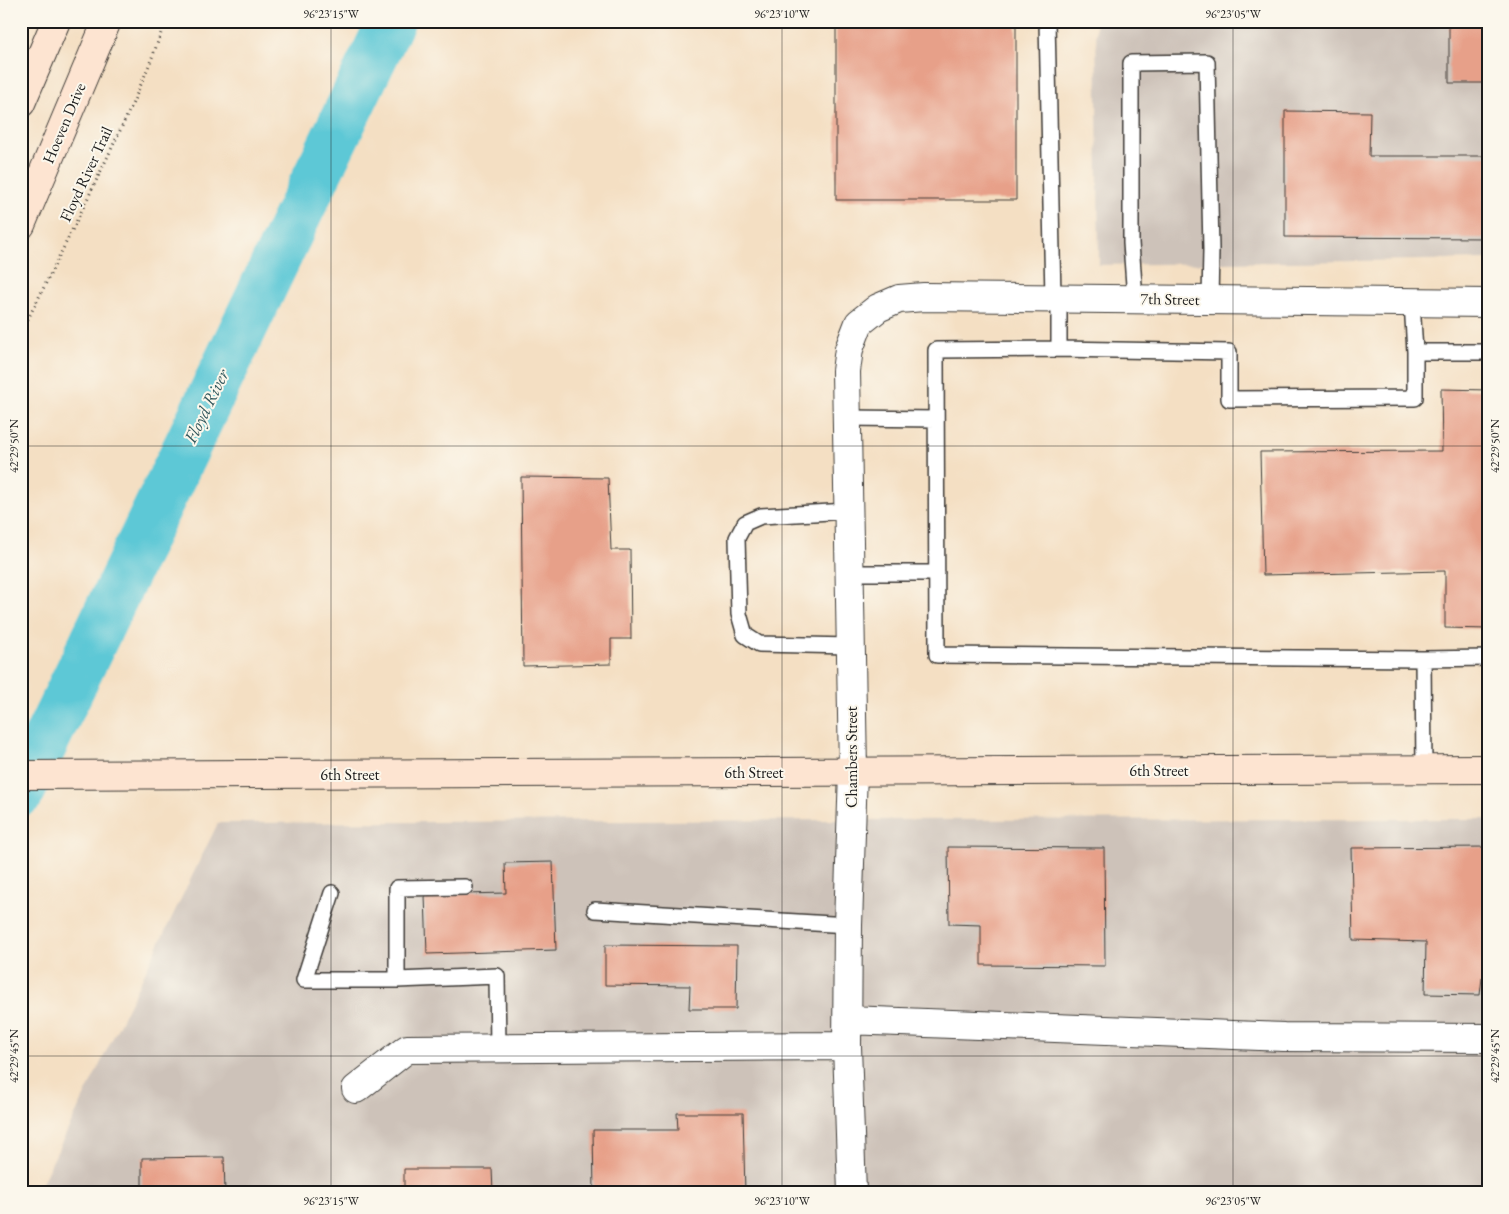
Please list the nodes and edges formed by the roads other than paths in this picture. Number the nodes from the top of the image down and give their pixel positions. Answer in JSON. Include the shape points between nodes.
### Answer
{"nodes":[{"id":1,"x":56,"y":21,"type":"edge"},
{"id":2,"x":107,"y":21,"type":"edge"},
{"id":3,"x":1047,"y":21,"type":"edge"},
{"id":4,"x":21,"y":104,"type":"edge"},
{"id":5,"x":21,"y":225,"type":"edge"},
{"id":6,"x":1056,"y":298,"type":"junction"},
{"id":7,"x":1135,"y":299,"type":"junction"},
{"id":8,"x":1210,"y":300,"type":"junction"},
{"id":9,"x":1412,"y":302,"type":"junction"},
{"id":10,"x":1488,"y":303,"type":"edge"},
{"id":11,"x":859,"y":323,"type":"joint"},
{"id":12,"x":1059,"y":349,"type":"junction"},
{"id":13,"x":1415,"y":352,"type":"junction"},
{"id":14,"x":1488,"y":352,"type":"edge"},
{"id":15,"x":847,"y":418,"type":"junction"},
{"id":16,"x":936,"y":420,"type":"junction"},
{"id":17,"x":848,"y":511,"type":"junction"},
{"id":18,"x":849,"y":573,"type":"junction"},
{"id":19,"x":936,"y":573,"type":"junction"},
{"id":20,"x":850,"y":646,"type":"junction"},
{"id":21,"x":1488,"y":658,"type":"edge"},
{"id":22,"x":1423,"y":659,"type":"junction"},
{"id":23,"x":1424,"y":769,"type":"junction"},
{"id":24,"x":1488,"y":769,"type":"edge"},
{"id":25,"x":853,"y":771,"type":"junction"},
{"id":26,"x":21,"y":775,"type":"edge"},
{"id":27,"x":465,"y":887,"type":"dead end"},
{"id":28,"x":332,"y":893,"type":"dead end"},
{"id":29,"x":595,"y":910,"type":"dead end"},
{"id":30,"x":848,"y":925,"type":"junction"},
{"id":31,"x":397,"y":980,"type":"junction"},
{"id":32,"x":847,"y":1033,"type":"junction"},
{"id":33,"x":1488,"y":1038,"type":"edge"},
{"id":34,"x":498,"y":1048,"type":"junction"},
{"id":35,"x":356,"y":1089,"type":"dead end"},
{"id":36,"x":852,"y":1193,"type":"edge"}],
"edges":[{"from":1,"to":4,"type":"main road"},
{"from":2,"to":5,"type":"main road","name":"Hoeven Drive"},
{"from":3,"to":6,"type":"lane"},
{"from":6,"to":7,"type":"street","name":"7th Street"},
{"from":6,"to":11,"type":"street","name":"7th Street","via":[[924,296],[899,299],[878,308]]},
{"from":6,"to":12,"type":"lane"},
{"from":7,"to":8,"type":"street","name":"7th Street"},
{"from":7,"to":8,"type":"lane","via":[[1130,242],[1130,63],[1206,62]]},
{"from":8,"to":9,"type":"street","name":"7th Street"},
{"from":9,"to":10,"type":"street","name":"7th Street"},
{"from":9,"to":13,"type":"lane"},
{"from":11,"to":15,"type":"street","name":"Chambers Street","via":[[846,371]]},
{"from":12,"to":13,"type":"lane","via":[[1229,352],[1229,399],[1415,398]]},
{"from":12,"to":16,"type":"lane","via":[[936,350]]},
{"from":13,"to":14,"type":"lane"},
{"from":15,"to":16,"type":"lane"},
{"from":15,"to":17,"type":"street","name":"Chambers Street"},
{"from":16,"to":19,"type":"lane"},
{"from":17,"to":18,"type":"street","name":"Chambers Street"},
{"from":17,"to":20,"type":"lane","via":[[761,516],[744,523],[737,538],[739,614],[744,636],[759,644]]},
{"from":18,"to":19,"type":"lane"},
{"from":18,"to":20,"type":"street","name":"Chambers Street"},
{"from":19,"to":22,"type":"lane","via":[[937,655]]},
{"from":20,"to":25,"type":"street","name":"Chambers Street"},
{"from":21,"to":22,"type":"lane"},
{"from":22,"to":23,"type":"lane"},
{"from":23,"to":24,"type":"main road","name":"6th Street"},
{"from":23,"to":25,"type":"main road","name":"6th Street"},
{"from":25,"to":26,"type":"main road","name":"6th Street"},
{"from":25,"to":30,"type":"street","name":"Chambers Street"},
{"from":27,"to":31,"type":"lane","via":[[396,888]]},
{"from":28,"to":31,"type":"lane","via":[[304,980]]},
{"from":29,"to":30,"type":"lane"},
{"from":30,"to":32,"type":"street","name":"Chambers Street"},
{"from":31,"to":34,"type":"lane","via":[[497,976]]},
{"from":32,"to":33,"type":"street"},
{"from":32,"to":34,"type":"street"},
{"from":32,"to":36,"type":"street","name":"Chambers Street"},
{"from":34,"to":35,"type":"street","via":[[407,1049]]}]}
